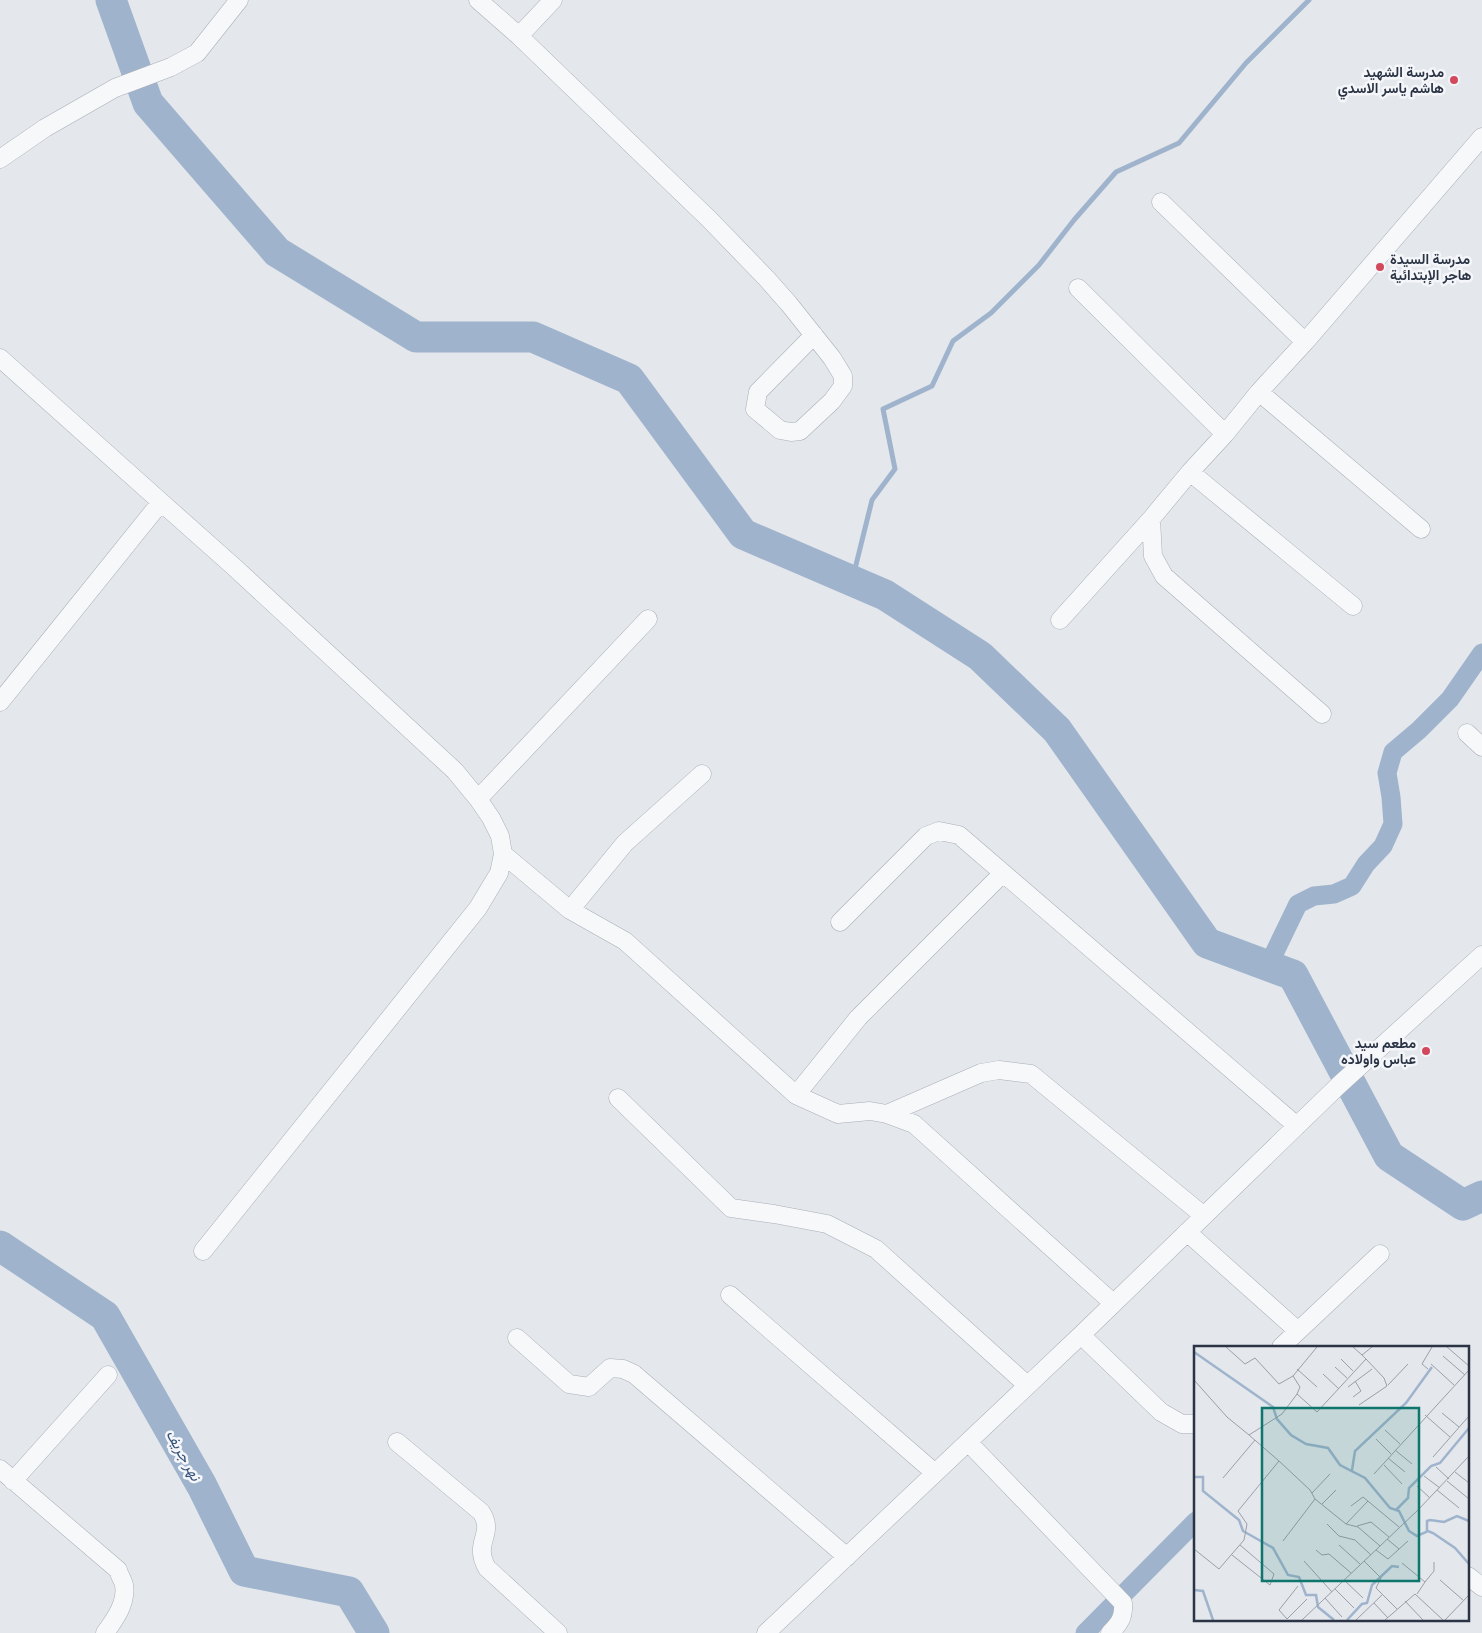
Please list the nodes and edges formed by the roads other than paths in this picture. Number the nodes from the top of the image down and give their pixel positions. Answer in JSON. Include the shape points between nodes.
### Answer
{"nodes":[{"id":1,"x":239,"y":0,"type":"edge"},
{"id":2,"x":478,"y":0,"type":"edge"},
{"id":3,"x":553,"y":0,"type":"edge"},
{"id":4,"x":519,"y":36,"type":"junction"},
{"id":5,"x":1482,"y":137,"type":"edge"},
{"id":6,"x":0,"y":159,"type":"edge"},
{"id":7,"x":1161,"y":202,"type":"dead end"},
{"id":8,"x":1078,"y":288,"type":"dead end"},
{"id":9,"x":814,"y":335,"type":"junction"},
{"id":10,"x":1305,"y":342,"type":"junction"},
{"id":11,"x":0,"y":358,"type":"edge"},
{"id":12,"x":1259,"y":392,"type":"junction"},
{"id":13,"x":1225,"y":434,"type":"junction"},
{"id":14,"x":1190,"y":472,"type":"junction"},
{"id":15,"x":161,"y":502,"type":"junction"},
{"id":16,"x":1151,"y":519,"type":"junction"},
{"id":17,"x":1420,"y":529,"type":"dead end"},
{"id":18,"x":1353,"y":606,"type":"dead end"},
{"id":19,"x":648,"y":619,"type":"dead end"},
{"id":20,"x":1060,"y":620,"type":"dead end"},
{"id":21,"x":0,"y":702,"type":"edge"},
{"id":22,"x":1322,"y":714,"type":"dead end"},
{"id":23,"x":1467,"y":733,"type":"dead end"},
{"id":24,"x":1482,"y":747,"type":"edge"},
{"id":25,"x":702,"y":774,"type":"dead end"},
{"id":26,"x":478,"y":799,"type":"junction"},
{"id":27,"x":503,"y":854,"type":"junction"},
{"id":28,"x":1003,"y":872,"type":"junction"},
{"id":29,"x":570,"y":910,"type":"junction"},
{"id":30,"x":840,"y":922,"type":"dead end"},
{"id":31,"x":1482,"y":955,"type":"edge"},
{"id":32,"x":796,"y":1095,"type":"junction"},
{"id":33,"x":618,"y":1098,"type":"dead end"},
{"id":34,"x":887,"y":1114,"type":"junction"},
{"id":35,"x":1297,"y":1126,"type":"junction"},
{"id":36,"x":1204,"y":1216,"type":"junction"},
{"id":37,"x":1187,"y":1232,"type":"junction"},
{"id":38,"x":202,"y":1252,"type":"dead end"},
{"id":39,"x":1380,"y":1254,"type":"dead end"},
{"id":40,"x":730,"y":1295,"type":"dead end"},
{"id":41,"x":1113,"y":1303,"type":"junction"},
{"id":42,"x":1298,"y":1331,"type":"junction"},
{"id":43,"x":1081,"y":1335,"type":"junction"},
{"id":44,"x":517,"y":1338,"type":"dead end"},
{"id":45,"x":1282,"y":1346,"type":"edge"},
{"id":46,"x":108,"y":1375,"type":"dead end"},
{"id":47,"x":1028,"y":1385,"type":"junction"},
{"id":48,"x":1194,"y":1424,"type":"edge"},
{"id":49,"x":397,"y":1442,"type":"dead end"},
{"id":50,"x":968,"y":1442,"type":"junction"},
{"id":51,"x":0,"y":1469,"type":"edge"},
{"id":52,"x":935,"y":1473,"type":"junction"},
{"id":53,"x":13,"y":1480,"type":"junction"},
{"id":54,"x":846,"y":1557,"type":"junction"},
{"id":55,"x":1470,"y":1578,"type":"edge"},
{"id":56,"x":1482,"y":1587,"type":"edge"},
{"id":57,"x":775,"y":1630,"type":"edge"},
{"id":58,"x":105,"y":1633,"type":"edge"},
{"id":59,"x":558,"y":1633,"type":"edge"},
{"id":60,"x":1110,"y":1633,"type":"edge"}],
"edges":[{"from":1,"to":6,"type":"street","via":[[196,53],[158,73],[114,88],[45,128]]},
{"from":2,"to":4,"type":"street"},
{"from":3,"to":4,"type":"street"},
{"from":4,"to":9,"type":"street","via":[[709,219],[767,279]]},
{"from":5,"to":10,"type":"street"},
{"from":7,"to":10,"type":"street"},
{"from":8,"to":13,"type":"street"},
{"from":9,"to":9,"type":"street","via":[[832,358],[842,376],[843,386],[832,401],[800,430],[780,430],[755,409],[758,392]]},
{"from":10,"to":12,"type":"street"},
{"from":11,"to":15,"type":"street"},
{"from":12,"to":13,"type":"street"},
{"from":12,"to":17,"type":"street"},
{"from":13,"to":14,"type":"street"},
{"from":14,"to":16,"type":"street"},
{"from":14,"to":18,"type":"street"},
{"from":15,"to":21,"type":"street"},
{"from":15,"to":26,"type":"street","via":[[455,771]]},
{"from":16,"to":20,"type":"street"},
{"from":16,"to":22,"type":"street","via":[[1153,556],[1164,576]]},
{"from":19,"to":26,"type":"street"},
{"from":23,"to":24,"type":"street"},
{"from":25,"to":29,"type":"street","via":[[625,843]]},
{"from":26,"to":27,"type":"street","via":[[500,836]]},
{"from":27,"to":29,"type":"street"},
{"from":27,"to":38,"type":"street","via":[[499,873],[478,908]]},
{"from":28,"to":30,"type":"street","via":[[959,834],[939,830],[926,836]]},
{"from":28,"to":32,"type":"street","via":[[858,1018]]},
{"from":28,"to":35,"type":"street"},
{"from":29,"to":32,"type":"street","via":[[625,941]]},
{"from":31,"to":35,"type":"street"},
{"from":32,"to":34,"type":"street","via":[[838,1114],[870,1111]]},
{"from":33,"to":47,"type":"street","via":[[731,1208],[827,1224],[876,1250]]},
{"from":34,"to":36,"type":"street","via":[[981,1072],[999,1070],[1032,1074]]},
{"from":34,"to":41,"type":"street","via":[[914,1124]]},
{"from":35,"to":36,"type":"street"},
{"from":36,"to":37,"type":"street"},
{"from":37,"to":41,"type":"street"},
{"from":37,"to":42,"type":"street"},
{"from":39,"to":42,"type":"street"},
{"from":40,"to":52,"type":"street"},
{"from":41,"to":43,"type":"street"},
{"from":42,"to":45,"type":"street"},
{"from":43,"to":47,"type":"street"},
{"from":43,"to":48,"type":"street","via":[[1161,1412],[1182,1424]]},
{"from":44,"to":54,"type":"street","via":[[569,1384],[589,1387],[610,1368],[634,1374]]},
{"from":46,"to":53,"type":"street"},
{"from":47,"to":50,"type":"street"},
{"from":49,"to":59,"type":"street","via":[[481,1512],[487,1524],[481,1553],[487,1568]]},
{"from":50,"to":52,"type":"street"},
{"from":50,"to":60,"type":"street","via":[[1123,1603],[1121,1622]]},
{"from":51,"to":53,"type":"street"},
{"from":52,"to":54,"type":"street"},
{"from":53,"to":58,"type":"street","via":[[118,1570],[124,1585],[122,1603],[117,1617]]},
{"from":54,"to":57,"type":"street"},
{"from":55,"to":56,"type":"street"}]}
